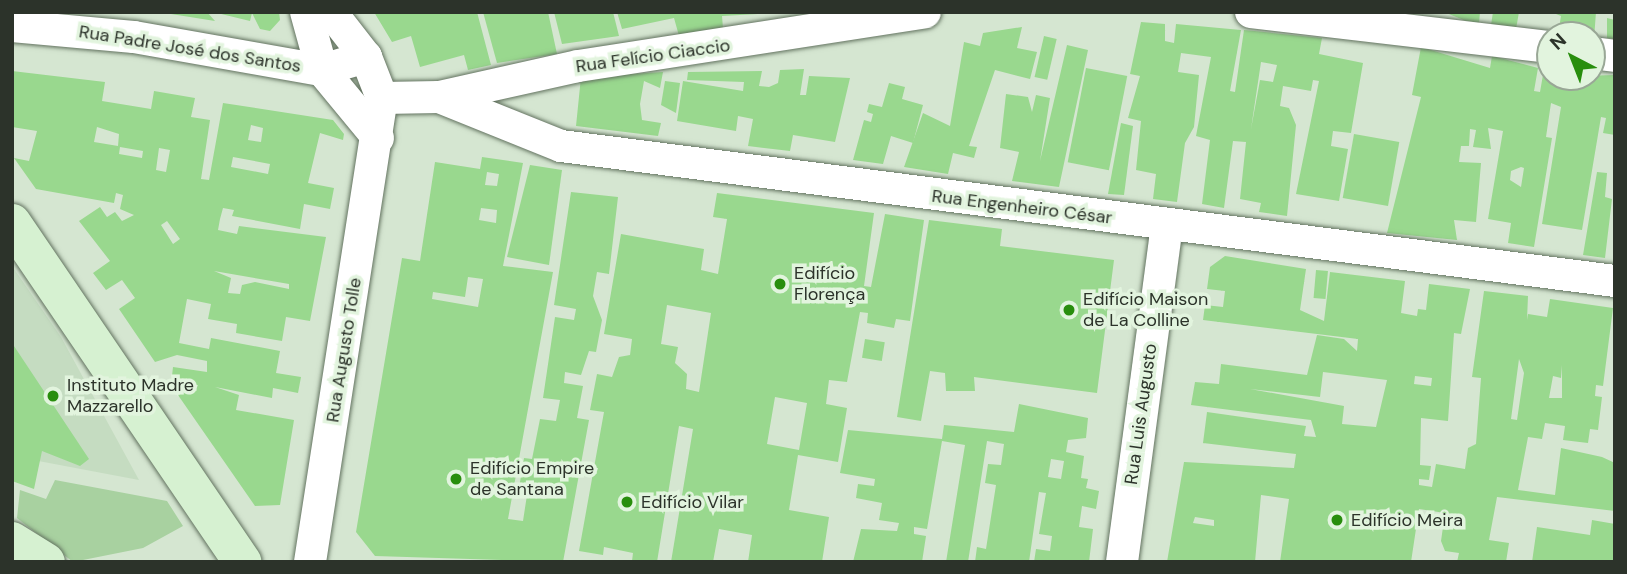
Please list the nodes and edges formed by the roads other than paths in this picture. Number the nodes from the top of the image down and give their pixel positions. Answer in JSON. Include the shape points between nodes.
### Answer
{"nodes":[{"id":1,"x":306,"y":12,"type":"edge"},
{"id":2,"x":331,"y":12,"type":"edge"},
{"id":3,"x":925,"y":12,"type":"edge"},
{"id":4,"x":1251,"y":12,"type":"edge"},
{"id":5,"x":12,"y":26,"type":"edge"},
{"id":6,"x":1536,"y":45,"type":"edge"},
{"id":7,"x":366,"y":57,"type":"junction"},
{"id":8,"x":322,"y":70,"type":"junction"},
{"id":9,"x":439,"y":97,"type":"junction"},
{"id":10,"x":382,"y":98,"type":"junction"},
{"id":11,"x":378,"y":138,"type":"junction"},
{"id":12,"x":12,"y":223,"type":"edge"},
{"id":13,"x":1167,"y":225,"type":"junction"},
{"id":14,"x":1615,"y":282,"type":"edge"},
{"id":15,"x":12,"y":541,"type":"edge"},
{"id":16,"x":46,"y":562,"type":"edge"},
{"id":17,"x":242,"y":562,"type":"edge"},
{"id":18,"x":310,"y":562,"type":"edge"},
{"id":19,"x":1122,"y":562,"type":"edge"}],
"edges":[{"from":1,"to":8,"type":"street"},
{"from":2,"to":7,"type":"street","name":"Rua Augusto Tolle"},
{"from":3,"to":9,"type":"street","name":"Rua Felício Ciaccio","via":[[578,66]]},
{"from":4,"to":6,"type":"street"},
{"from":5,"to":8,"type":"street","name":"Rua Padre José dos Santos","via":[[134,37]]},
{"from":7,"to":8,"type":"street","name":"Rua Padre José dos Santos"},
{"from":7,"to":10,"type":"street","name":"Rua Augusto Tolle"},
{"from":8,"to":11,"type":"street"},
{"from":9,"to":10,"type":"street","name":"Rua Felício Ciaccio"},
{"from":9,"to":13,"type":"street","name":"Rua Engenheiro César","via":[[561,146]]},
{"from":10,"to":11,"type":"street","name":"Rua Augusto Tolle"},
{"from":11,"to":18,"type":"street","name":"Rua Augusto Tolle"},
{"from":12,"to":17,"type":"street"},
{"from":13,"to":14,"type":"street","name":"Rua Engenheiro César"},
{"from":13,"to":19,"type":"street","name":"Rua Luis Augusto"},
{"from":15,"to":16,"type":"street"}]}
